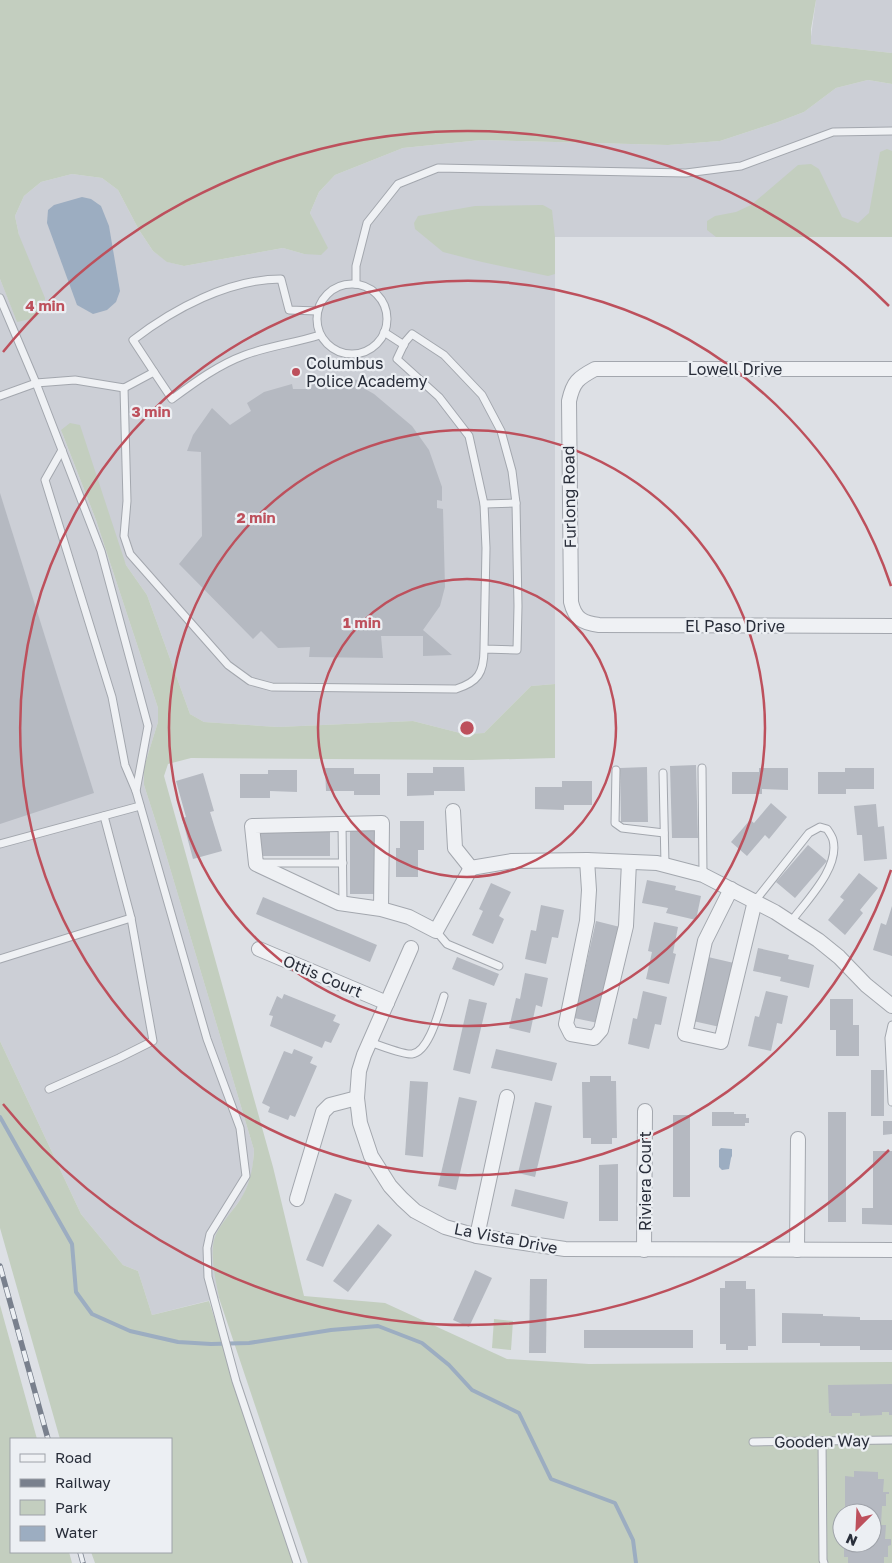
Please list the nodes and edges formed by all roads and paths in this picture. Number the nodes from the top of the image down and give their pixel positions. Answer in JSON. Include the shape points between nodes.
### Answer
{"nodes":[{"id":1,"x":892,"y":131,"type":"edge"},
{"id":2,"x":356,"y":284,"type":"junction"},
{"id":3,"x":0,"y":298,"type":"edge"},
{"id":4,"x":317,"y":311,"type":"junction"},
{"id":5,"x":384,"y":332,"type":"junction"},
{"id":6,"x":320,"y":335,"type":"junction"},
{"id":7,"x":404,"y":345,"type":"junction"},
{"id":8,"x":892,"y":369,"type":"edge"},
{"id":9,"x":154,"y":372,"type":"junction"},
{"id":10,"x":580,"y":377,"type":"joint"},
{"id":11,"x":36,"y":383,"type":"junction"},
{"id":12,"x":124,"y":388,"type":"junction"},
{"id":13,"x":0,"y":396,"type":"edge"},
{"id":14,"x":62,"y":450,"type":"junction"},
{"id":15,"x":516,"y":503,"type":"junction"},
{"id":16,"x":484,"y":504,"type":"junction"},
{"id":17,"x":579,"y":618,"type":"joint"},
{"id":18,"x":892,"y":626,"type":"edge"},
{"id":19,"x":484,"y":649,"type":"junction"},
{"id":20,"x":702,"y":768,"type":"dead end"},
{"id":21,"x":616,"y":770,"type":"dead end"},
{"id":22,"x":663,"y":773,"type":"dead end"},
{"id":23,"x":136,"y":791,"type":"junction"},
{"id":24,"x":140,"y":806,"type":"junction"},
{"id":25,"x":453,"y":811,"type":"dead end"},
{"id":26,"x":104,"y":816,"type":"junction"},
{"id":27,"x":342,"y":824,"type":"junction"},
{"id":28,"x":664,"y":833,"type":"junction"},
{"id":29,"x":0,"y":844,"type":"edge"},
{"id":30,"x":587,"y":860,"type":"junction"},
{"id":31,"x":629,"y":862,"type":"junction"},
{"id":32,"x":256,"y":863,"type":"junction"},
{"id":33,"x":343,"y":863,"type":"junction"},
{"id":34,"x":665,"y":865,"type":"junction"},
{"id":35,"x":470,"y":868,"type":"junction"},
{"id":36,"x":703,"y":875,"type":"junction"},
{"id":37,"x":731,"y":889,"type":"junction"},
{"id":38,"x":755,"y":901,"type":"junction"},
{"id":39,"x":343,"y":903,"type":"junction"},
{"id":40,"x":381,"y":909,"type":"junction"},
{"id":41,"x":131,"y":918,"type":"junction"},
{"id":42,"x":790,"y":923,"type":"junction"},
{"id":43,"x":436,"y":930,"type":"junction"},
{"id":44,"x":411,"y":948,"type":"dead end"},
{"id":45,"x":259,"y":949,"type":"dead end"},
{"id":46,"x":0,"y":959,"type":"edge"},
{"id":47,"x":500,"y":966,"type":"dead end"},
{"id":48,"x":444,"y":996,"type":"dead end"},
{"id":49,"x":387,"y":1003,"type":"junction"},
{"id":50,"x":892,"y":1006,"type":"edge"},
{"id":51,"x":892,"y":1024,"type":"edge"},
{"id":52,"x":370,"y":1042,"type":"junction"},
{"id":53,"x":49,"y":1089,"type":"dead end"},
{"id":54,"x":507,"y":1097,"type":"dead end"},
{"id":55,"x":357,"y":1098,"type":"junction"},
{"id":56,"x":892,"y":1102,"type":"edge"},
{"id":57,"x":645,"y":1111,"type":"dead end"},
{"id":58,"x":798,"y":1139,"type":"dead end"},
{"id":59,"x":297,"y":1199,"type":"dead end"},
{"id":60,"x":476,"y":1236,"type":"junction"},
{"id":61,"x":644,"y":1250,"type":"junction"},
{"id":62,"x":797,"y":1250,"type":"junction"},
{"id":63,"x":892,"y":1250,"type":"edge"},
{"id":64,"x":892,"y":1440,"type":"edge"},
{"id":65,"x":752,"y":1442,"type":"dead end"},
{"id":66,"x":822,"y":1442,"type":"junction"},
{"id":67,"x":297,"y":1563,"type":"edge"},
{"id":68,"x":824,"y":1563,"type":"edge"}],
"edges":[{"from":1,"to":2,"type":"lane","via":[[833,132],[741,166],[686,173],[438,168],[398,184],[367,223],[356,266]]},
{"from":2,"to":4,"type":"lane","via":[[345,284],[327,294]]},
{"from":2,"to":5,"type":"lane","via":[[377,294],[384,304],[387,316]]},
{"from":3,"to":11,"type":"lane"},
{"from":4,"to":6,"type":"lane"},
{"from":4,"to":9,"type":"lane","via":[[289,310],[281,280],[238,286],[202,298],[170,314],[133,340]]},
{"from":5,"to":6,"type":"lane","via":[[376,345],[356,354],[335,351]]},
{"from":5,"to":7,"type":"lane"},
{"from":6,"to":9,"type":"lane","via":[[245,355],[200,378],[172,399]]},
{"from":7,"to":15,"type":"lane","via":[[412,334],[444,355],[482,395],[501,431],[512,471]]},
{"from":7,"to":16,"type":"lane","via":[[397,359],[439,397],[469,436]]},
{"from":8,"to":10,"type":"street","name":"Lowell Drive","via":[[595,369]]},
{"from":9,"to":12,"type":"lane"},
{"from":10,"to":17,"type":"street","name":"Furlong Road","via":[[572,388],[569,401],[571,602]]},
{"from":11,"to":12,"type":"lane","via":[[75,380]]},
{"from":11,"to":13,"type":"lane"},
{"from":11,"to":14,"type":"lane"},
{"from":12,"to":19,"type":"lane","via":[[127,500],[124,536],[130,554],[228,665],[250,681],[272,688],[456,689],[471,685],[481,671]]},
{"from":14,"to":23,"type":"lane","via":[[101,551],[148,726]]},
{"from":14,"to":23,"type":"lane","via":[[45,480],[112,697],[125,765]]},
{"from":15,"to":16,"type":"lane"},
{"from":15,"to":19,"type":"lane","via":[[517,650]]},
{"from":16,"to":19,"type":"lane"},
{"from":17,"to":18,"type":"street","name":"El Paso Drive","via":[[588,624],[599,625]]},
{"from":20,"to":36,"type":"lane"},
{"from":21,"to":28,"type":"lane","via":[[615,823],[622,828]]},
{"from":22,"to":28,"type":"lane"},
{"from":23,"to":24,"type":"lane"},
{"from":24,"to":26,"type":"lane"},
{"from":24,"to":67,"type":"lane","via":[[207,1039],[240,1128],[246,1176],[210,1234],[208,1277],[236,1381]]},
{"from":25,"to":35,"type":"street","via":[[455,848]]},
{"from":26,"to":29,"type":"lane"},
{"from":26,"to":41,"type":"lane"},
{"from":27,"to":32,"type":"street","via":[[252,826]]},
{"from":27,"to":33,"type":"lane"},
{"from":27,"to":40,"type":"street","via":[[382,823]]},
{"from":28,"to":34,"type":"lane"},
{"from":30,"to":31,"type":"street"},
{"from":30,"to":31,"type":"street","via":[[587,921],[566,1024],[571,1034],[594,1038],[601,1030],[626,926]]},
{"from":30,"to":35,"type":"street","via":[[512,861]]},
{"from":31,"to":34,"type":"street"},
{"from":32,"to":33,"type":"lane"},
{"from":32,"to":39,"type":"street"},
{"from":33,"to":39,"type":"lane"},
{"from":34,"to":36,"type":"street"},
{"from":35,"to":43,"type":"street"},
{"from":36,"to":37,"type":"street"},
{"from":37,"to":38,"type":"street"},
{"from":37,"to":38,"type":"street","via":[[705,941],[685,1034],[721,1042]]},
{"from":38,"to":42,"type":"street"},
{"from":38,"to":42,"type":"lane","via":[[808,833],[820,827],[827,829],[833,840],[833,861]]},
{"from":39,"to":40,"type":"street"},
{"from":40,"to":43,"type":"street","via":[[409,917]]},
{"from":41,"to":46,"type":"lane"},
{"from":41,"to":53,"type":"lane","via":[[153,1041]]},
{"from":42,"to":50,"type":"street","via":[[839,957]]},
{"from":43,"to":47,"type":"lane","via":[[446,944]]},
{"from":44,"to":49,"type":"street","name":"La Vista Drive"},
{"from":45,"to":49,"type":"street","name":"Ottis Court"},
{"from":48,"to":52,"type":"lane","via":[[430,1037],[419,1051],[411,1054]]},
{"from":49,"to":52,"type":"street","name":"La Vista Drive"},
{"from":51,"to":56,"type":"lane","via":[[889,1038]]},
{"from":52,"to":55,"type":"street","name":"La Vista Drive","via":[[359,1071]]},
{"from":54,"to":60,"type":"street"},
{"from":55,"to":59,"type":"street","via":[[330,1105],[323,1112]]},
{"from":55,"to":60,"type":"street","name":"La Vista Drive","via":[[360,1123],[371,1156],[390,1186],[422,1215],[445,1227]]},
{"from":57,"to":61,"type":"street","name":"Riviera Court"},
{"from":58,"to":62,"type":"street"},
{"from":60,"to":61,"type":"street","name":"La Vista Drive","via":[[565,1249]]},
{"from":61,"to":62,"type":"street","name":"La Vista Drive"},
{"from":62,"to":63,"type":"street","name":"La Vista Drive"},
{"from":64,"to":66,"type":"lane","name":"Gooden Way"},
{"from":65,"to":66,"type":"lane","name":"Gooden Way"},
{"from":66,"to":68,"type":"lane"}]}
